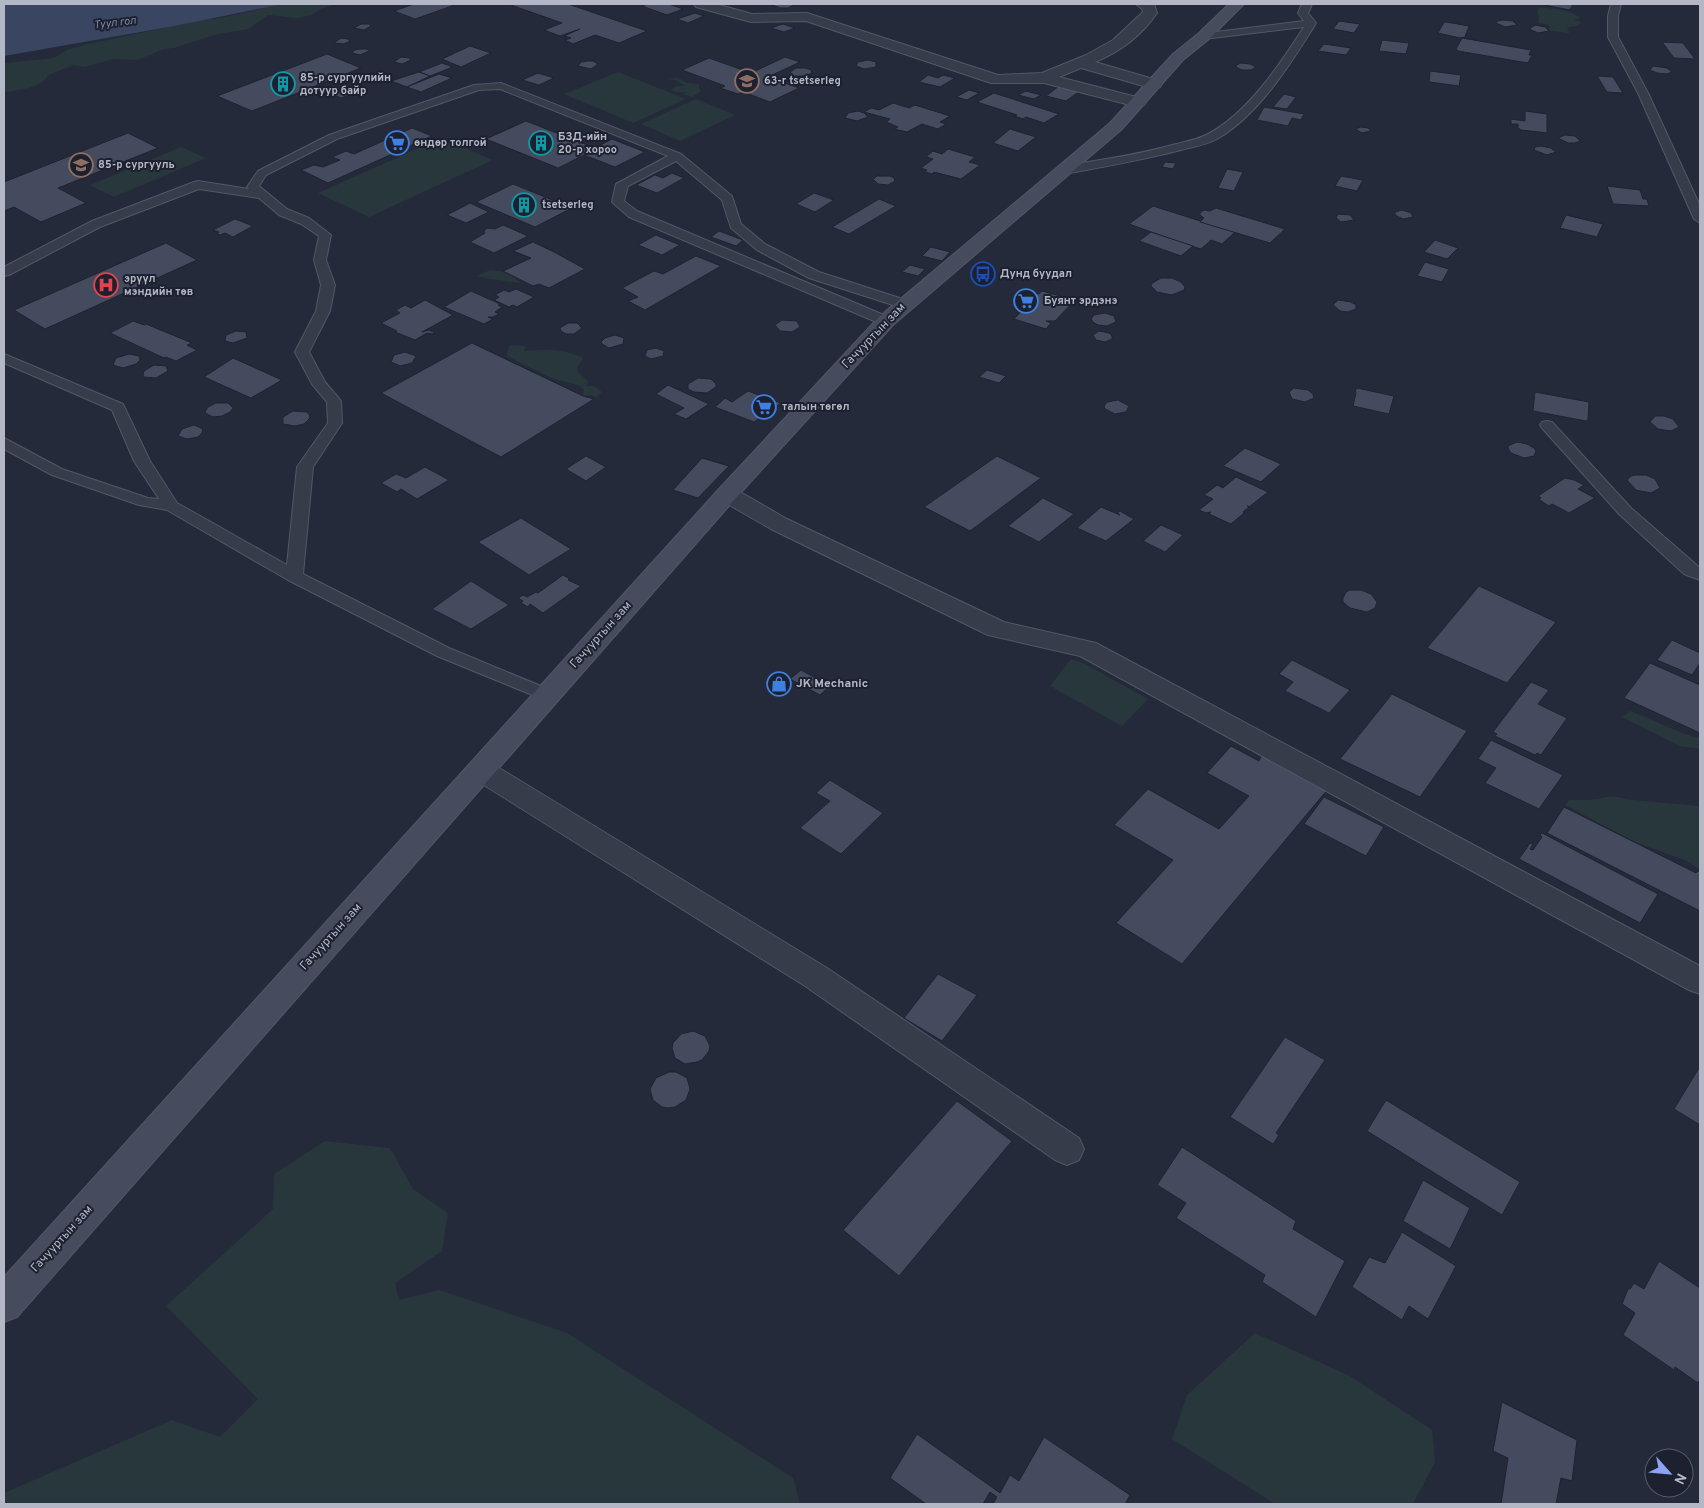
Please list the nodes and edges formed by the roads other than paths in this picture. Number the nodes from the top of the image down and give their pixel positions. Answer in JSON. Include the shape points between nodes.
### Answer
{"nodes":[{"id":1,"x":701,"y":4,"type":"edge"},
{"id":2,"x":1143,"y":4,"type":"edge"},
{"id":3,"x":1237,"y":4,"type":"edge"},
{"id":4,"x":1307,"y":4,"type":"edge"},
{"id":5,"x":1616,"y":4,"type":"edge"},
{"id":6,"x":1311,"y":24,"type":"junction"},
{"id":7,"x":1204,"y":36,"type":"junction"},
{"id":8,"x":1080,"y":63,"type":"junction"},
{"id":9,"x":1044,"y":78,"type":"junction"},
{"id":10,"x":1146,"y":93,"type":"junction"},
{"id":11,"x":677,"y":156,"type":"junction"},
{"id":12,"x":1064,"y":170,"type":"junction"},
{"id":13,"x":262,"y":195,"type":"junction"},
{"id":14,"x":1700,"y":219,"type":"edge"},
{"id":15,"x":4,"y":272,"type":"edge"},
{"id":16,"x":895,"y":313,"type":"junction"},
{"id":17,"x":4,"y":358,"type":"edge"},
{"id":18,"x":1547,"y":425,"type":"dead end"},
{"id":19,"x":4,"y":443,"type":"edge"},
{"id":20,"x":727,"y":494,"type":"junction"},
{"id":21,"x":171,"y":506,"type":"junction"},
{"id":22,"x":1700,"y":575,"type":"edge"},
{"id":23,"x":294,"y":576,"type":"junction"},
{"id":24,"x":548,"y":695,"type":"junction"},
{"id":25,"x":480,"y":770,"type":"junction"},
{"id":26,"x":1700,"y":981,"type":"edge"},
{"id":27,"x":1068,"y":1149,"type":"dead end"},
{"id":28,"x":4,"y":1304,"type":"edge"}],
"edges":[{"from":1,"to":9,"type":"street","via":[[751,18],[806,17],[997,80]]},
{"from":2,"to":8,"type":"street","via":[[1149,7],[1150,13],[1133,33],[1104,54]]},
{"from":3,"to":7,"type":"main road","name":"Гачууртын зам"},
{"from":4,"to":6,"type":"lane","via":[[1303,12]]},
{"from":5,"to":14,"type":"lane","via":[[1613,36],[1643,93]]},
{"from":6,"to":7,"type":"lane"},
{"from":6,"to":12,"type":"lane","via":[[1252,104],[1217,134],[1149,156]]},
{"from":7,"to":10,"type":"main road","name":"Гачууртын зам","via":[[1178,56]]},
{"from":8,"to":9,"type":"street"},
{"from":8,"to":10,"type":"street"},
{"from":9,"to":10,"type":"street"},
{"from":10,"to":12,"type":"main road","name":"Гачууртын зам","via":[[1116,126]]},
{"from":11,"to":13,"type":"lane","via":[[520,92],[501,86],[478,87],[334,137],[262,173],[253,187]]},
{"from":11,"to":16,"type":"lane","via":[[728,199],[735,225],[761,247]]},
{"from":11,"to":16,"type":"lane","via":[[622,184],[618,202],[634,214]]},
{"from":12,"to":16,"type":"main road","name":"Гачууртын зам"},
{"from":13,"to":15,"type":"lane","via":[[198,185],[96,224]]},
{"from":13,"to":23,"type":"lane","via":[[283,212],[305,221],[325,235],[320,260],[328,285],[323,312],[302,352],[319,384],[334,401],[335,423],[305,467]]},
{"from":16,"to":20,"type":"main road","name":"Гачууртын зам"},
{"from":17,"to":21,"type":"lane","via":[[118,407],[142,461]]},
{"from":18,"to":22,"type":"lane","via":[[1625,511],[1690,570]]},
{"from":19,"to":21,"type":"lane","via":[[57,472],[145,502]]},
{"from":20,"to":24,"type":"main road","name":"Гачууртын зам"},
{"from":20,"to":26,"type":"street","via":[[779,524],[997,629],[1087,649]]},
{"from":21,"to":23,"type":"lane"},
{"from":23,"to":24,"type":"lane","via":[[443,652]]},
{"from":24,"to":25,"type":"main road","name":"Гачууртын зам"},
{"from":25,"to":27,"type":"street","via":[[816,977]]},
{"from":25,"to":28,"type":"main road","name":"Гачууртын зам"}]}
